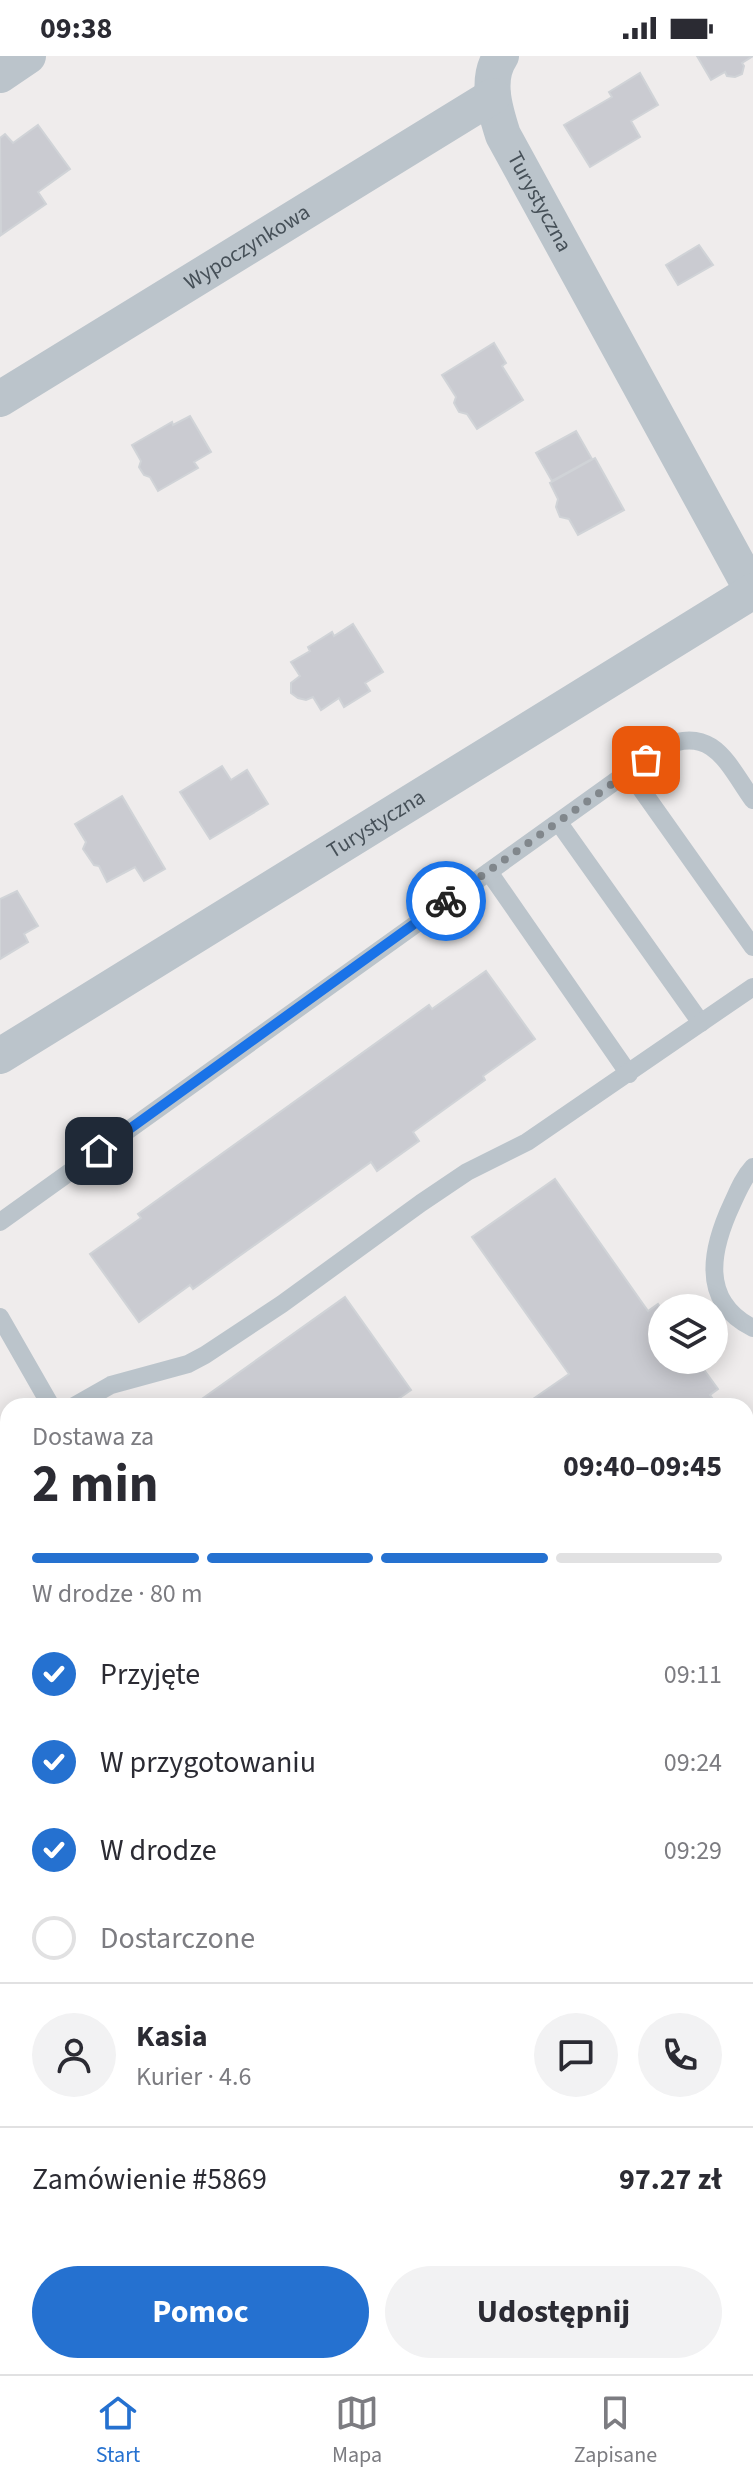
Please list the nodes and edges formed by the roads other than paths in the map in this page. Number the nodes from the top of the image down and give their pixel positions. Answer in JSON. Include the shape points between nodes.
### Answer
{"nodes":[{"id":1,"x":28,"y":56,"type":"edge"},
{"id":2,"x":501,"y":56,"type":"edge"},
{"id":3,"x":0,"y":75,"type":"edge"},
{"id":4,"x":493,"y":96,"type":"junction"},
{"id":5,"x":0,"y":399,"type":"edge"},
{"id":6,"x":753,"y":592,"type":"edge"},
{"id":7,"x":629,"y":772,"type":"junction"},
{"id":8,"x":753,"y":800,"type":"edge"},
{"id":9,"x":559,"y":823,"type":"junction"},
{"id":10,"x":489,"y":872,"type":"junction"},
{"id":11,"x":753,"y":947,"type":"edge"},
{"id":12,"x":753,"y":987,"type":"edge"},
{"id":13,"x":701,"y":1023,"type":"junction"},
{"id":14,"x":0,"y":1056,"type":"edge"},
{"id":15,"x":629,"y":1074,"type":"junction"},
{"id":16,"x":753,"y":1167,"type":"edge"},
{"id":17,"x":0,"y":1222,"type":"edge"},
{"id":18,"x":0,"y":1317,"type":"edge"},
{"id":19,"x":753,"y":1328,"type":"edge"},
{"id":20,"x":46,"y":1398,"type":"edge"},
{"id":21,"x":86,"y":1398,"type":"edge"}],
"edges":[{"from":1,"to":3,"type":"street"},
{"from":2,"to":4,"type":"street","name":"Turystyczna"},
{"from":4,"to":5,"type":"street","name":"Wypoczynkowa"},
{"from":4,"to":6,"type":"street","name":"Turystyczna","via":[[503,135]]},
{"from":6,"to":14,"type":"street","name":"Turystyczna"},
{"from":7,"to":8,"type":"lane","via":[[677,741],[706,742],[718,750]]},
{"from":7,"to":9,"type":"lane"},
{"from":7,"to":11,"type":"lane"},
{"from":9,"to":10,"type":"lane"},
{"from":9,"to":13,"type":"lane"},
{"from":10,"to":15,"type":"lane"},
{"from":10,"to":17,"type":"lane"},
{"from":12,"to":13,"type":"lane"},
{"from":13,"to":15,"type":"lane"},
{"from":15,"to":21,"type":"lane","via":[[527,1142],[467,1172],[205,1355]]},
{"from":16,"to":19,"type":"lane","via":[[721,1230],[714,1270],[717,1290],[729,1310]]},
{"from":18,"to":20,"type":"lane"}]}
